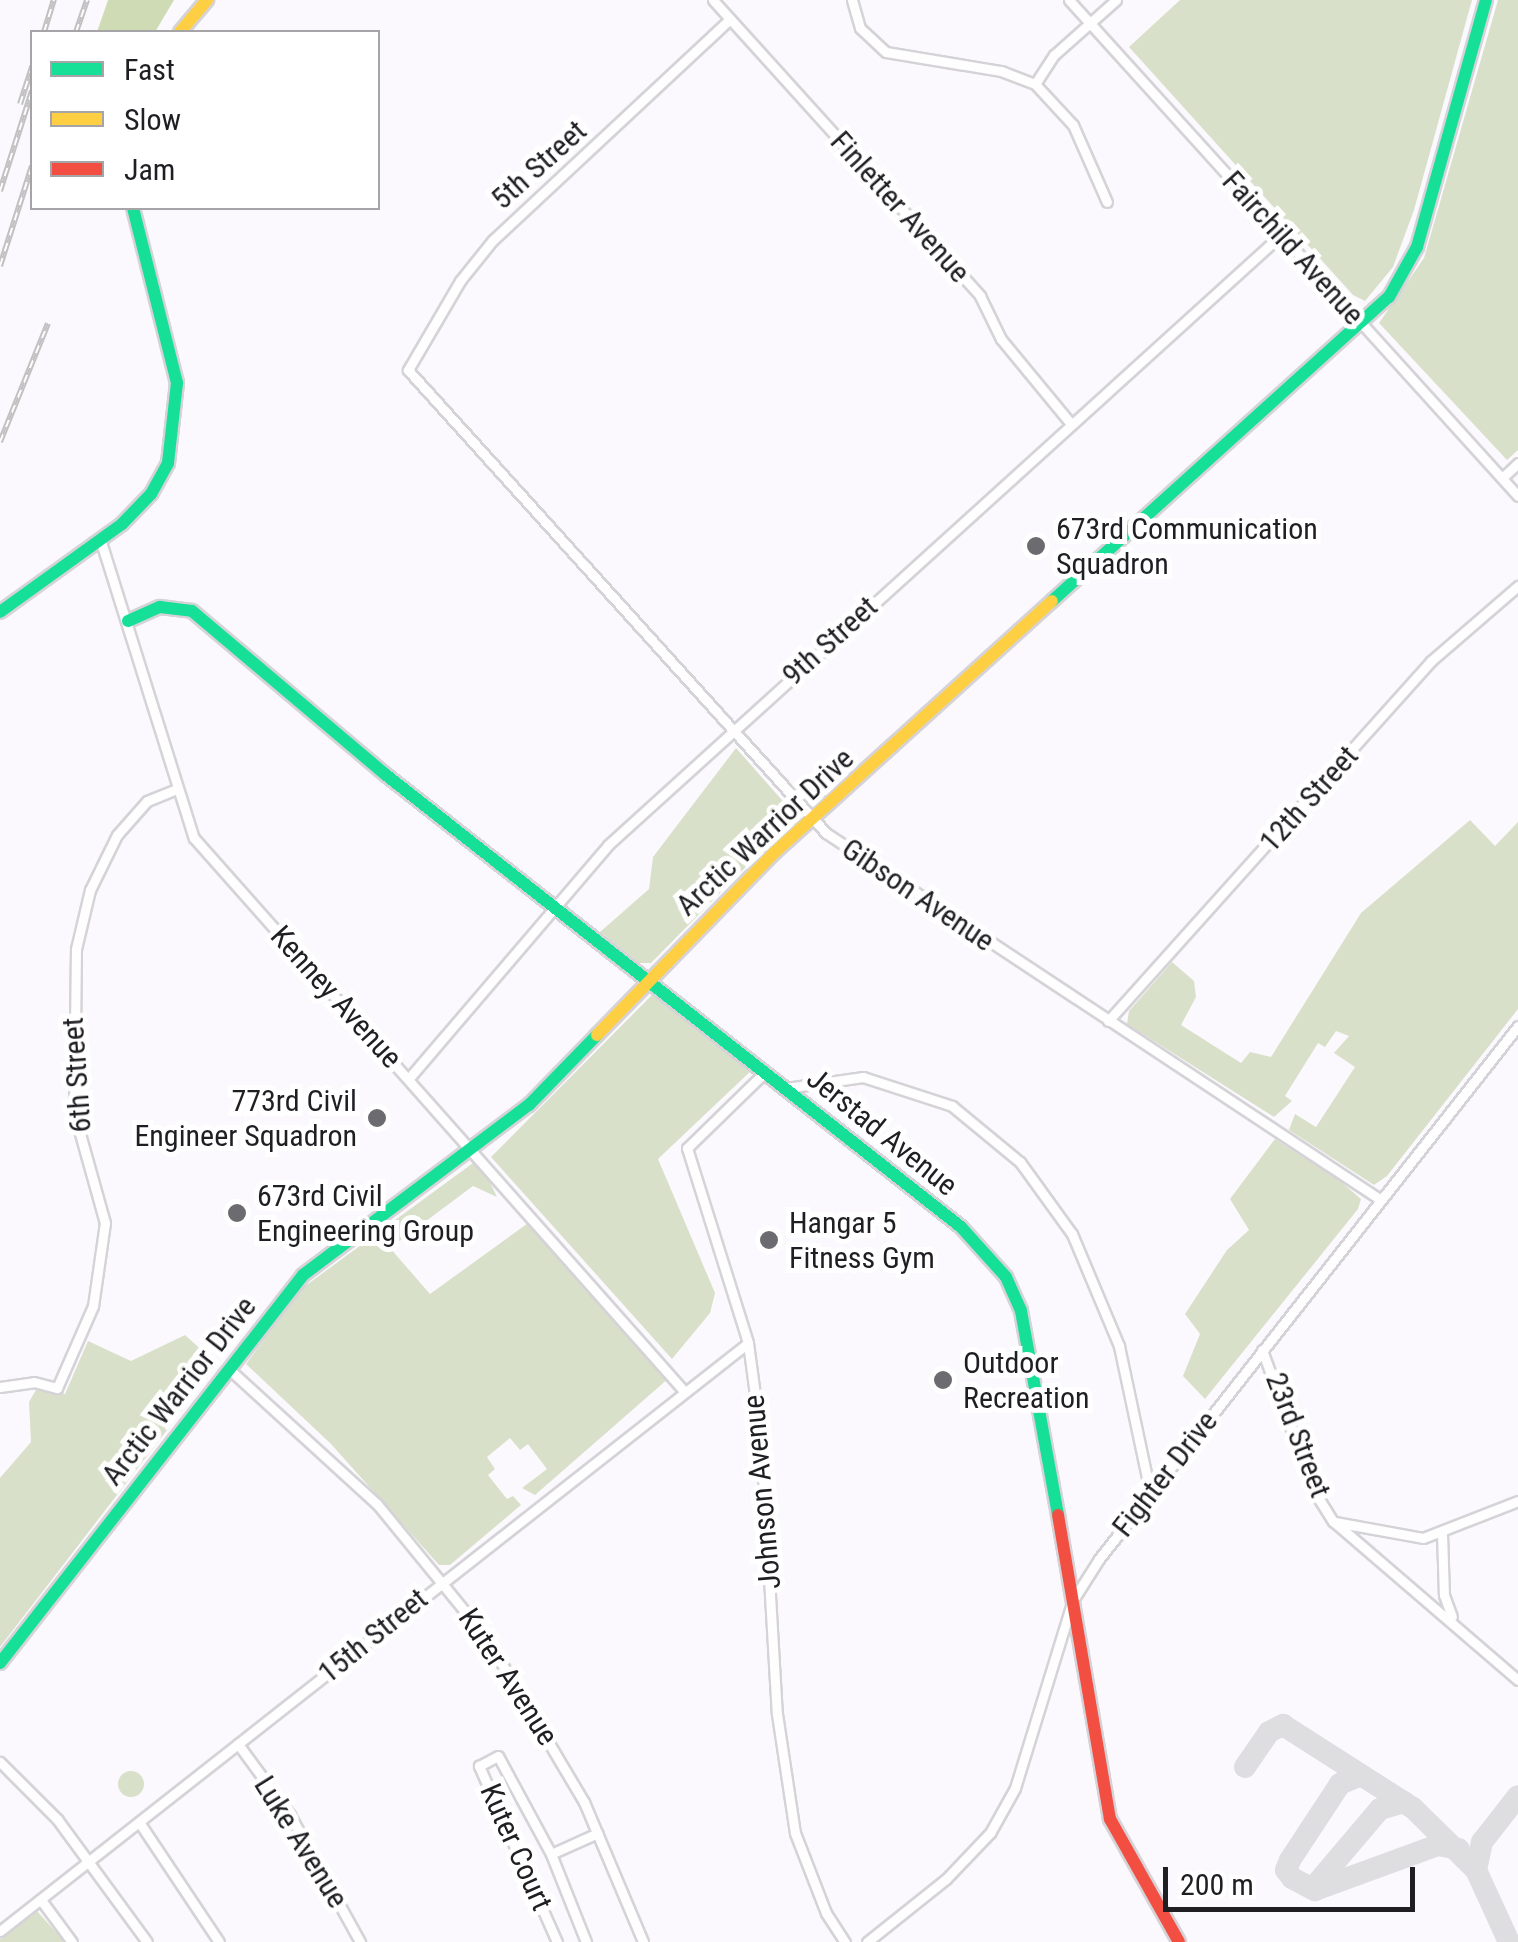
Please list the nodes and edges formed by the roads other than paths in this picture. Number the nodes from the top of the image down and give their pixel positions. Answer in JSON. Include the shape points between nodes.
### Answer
{"nodes":[{"id":1,"x":208,"y":0,"type":"edge"},
{"id":2,"x":713,"y":0,"type":"edge"},
{"id":3,"x":852,"y":0,"type":"edge"},
{"id":4,"x":1069,"y":0,"type":"edge"},
{"id":5,"x":1116,"y":0,"type":"edge"},
{"id":6,"x":1486,"y":0,"type":"edge"},
{"id":7,"x":730,"y":18,"type":"junction"},
{"id":8,"x":1090,"y":24,"type":"junction"},
{"id":9,"x":182,"y":30,"type":"edge"},
{"id":10,"x":1035,"y":84,"type":"junction"},
{"id":11,"x":1107,"y":202,"type":"dead end"},
{"id":12,"x":134,"y":210,"type":"edge"},
{"id":13,"x":1281,"y":235,"type":"junction"},
{"id":14,"x":1362,"y":324,"type":"junction"},
{"id":15,"x":408,"y":370,"type":"joint"},
{"id":16,"x":1071,"y":424,"type":"junction"},
{"id":17,"x":1518,"y":463,"type":"edge"},
{"id":18,"x":1502,"y":478,"type":"junction"},
{"id":19,"x":1518,"y":496,"type":"edge"},
{"id":20,"x":101,"y":542,"type":"junction"},
{"id":21,"x":1518,"y":586,"type":"edge"},
{"id":22,"x":0,"y":612,"type":"edge"},
{"id":23,"x":128,"y":621,"type":"junction"},
{"id":24,"x":732,"y":728,"type":"junction"},
{"id":25,"x":176,"y":789,"type":"junction"},
{"id":26,"x":814,"y":818,"type":"junction"},
{"id":27,"x":552,"y":904,"type":"junction"},
{"id":28,"x":647,"y":981,"type":"junction"},
{"id":29,"x":1108,"y":1021,"type":"junction"},
{"id":30,"x":1518,"y":1026,"type":"edge"},
{"id":31,"x":765,"y":1072,"type":"junction"},
{"id":32,"x":410,"y":1077,"type":"junction"},
{"id":33,"x":786,"y":1088,"type":"junction"},
{"id":34,"x":474,"y":1149,"type":"junction"},
{"id":35,"x":1380,"y":1200,"type":"junction"},
{"id":36,"x":748,"y":1344,"type":"junction"},
{"id":37,"x":1262,"y":1350,"type":"junction"},
{"id":38,"x":229,"y":1369,"type":"junction"},
{"id":39,"x":0,"y":1388,"type":"edge"},
{"id":40,"x":684,"y":1390,"type":"junction"},
{"id":41,"x":1150,"y":1492,"type":"junction"},
{"id":42,"x":1518,"y":1501,"type":"edge"},
{"id":43,"x":1333,"y":1522,"type":"junction"},
{"id":44,"x":1442,"y":1533,"type":"junction"},
{"id":45,"x":443,"y":1580,"type":"junction"},
{"id":46,"x":1073,"y":1600,"type":"junction"},
{"id":47,"x":1453,"y":1620,"type":"junction"},
{"id":48,"x":0,"y":1664,"type":"edge"},
{"id":49,"x":1518,"y":1680,"type":"edge"},
{"id":50,"x":238,"y":1744,"type":"junction"},
{"id":51,"x":0,"y":1762,"type":"edge"},
{"id":52,"x":140,"y":1822,"type":"junction"},
{"id":53,"x":598,"y":1833,"type":"junction"},
{"id":54,"x":551,"y":1854,"type":"junction"},
{"id":55,"x":90,"y":1861,"type":"junction"},
{"id":56,"x":41,"y":1900,"type":"junction"},
{"id":57,"x":0,"y":1931,"type":"edge"},
{"id":58,"x":72,"y":1942,"type":"edge"},
{"id":59,"x":147,"y":1942,"type":"edge"},
{"id":60,"x":219,"y":1942,"type":"edge"},
{"id":61,"x":360,"y":1942,"type":"edge"},
{"id":62,"x":557,"y":1942,"type":"edge"},
{"id":63,"x":586,"y":1942,"type":"edge"},
{"id":64,"x":643,"y":1942,"type":"edge"},
{"id":65,"x":846,"y":1942,"type":"edge"},
{"id":66,"x":866,"y":1942,"type":"edge"},
{"id":67,"x":1179,"y":1942,"type":"edge"}],
"edges":[{"from":1,"to":9,"type":"street"},
{"from":2,"to":7,"type":"street","name":"Finletter Avenue"},
{"from":3,"to":10,"type":"street","via":[[860,28],[886,52]]},
{"from":4,"to":8,"type":"street","name":"Fairchild Avenue"},
{"from":5,"to":8,"type":"street"},
{"from":6,"to":14,"type":"street","name":"Arctic Warrior Drive","via":[[1418,247],[1402,281]]},
{"from":7,"to":15,"type":"street","name":"5th Street","via":[[492,242],[460,281]]},
{"from":7,"to":16,"type":"street","name":"Finletter Avenue","via":[[980,296],[1001,340]]},
{"from":8,"to":10,"type":"street","via":[[1054,55]]},
{"from":8,"to":13,"type":"street","name":"Fairchild Avenue"},
{"from":10,"to":11,"type":"street","via":[[1073,126]]},
{"from":12,"to":20,"type":"street","via":[[176,382],[176,426],[151,494]]},
{"from":13,"to":14,"type":"street","name":"Fairchild Avenue"},
{"from":13,"to":16,"type":"street","name":"9th Street"},
{"from":14,"to":18,"type":"street","name":"Fairchild Avenue"},
{"from":14,"to":26,"type":"street","name":"Arctic Warrior Drive"},
{"from":15,"to":24,"type":"street","name":"Gibson Avenue"},
{"from":16,"to":24,"type":"street","name":"9th Street"},
{"from":17,"to":18,"type":"street"},
{"from":18,"to":19,"type":"street","name":"Fairchild Avenue"},
{"from":20,"to":22,"type":"street"},
{"from":20,"to":23,"type":"street","name":"Kenney Avenue"},
{"from":21,"to":29,"type":"street","name":"12th Street","via":[[1430,662]]},
{"from":23,"to":25,"type":"street","name":"Kenney Avenue"},
{"from":23,"to":27,"type":"street","name":"Jerstad Avenue","via":[[175,606],[192,611]]},
{"from":24,"to":26,"type":"street","name":"Gibson Avenue"},
{"from":24,"to":27,"type":"street","name":"9th Street"},
{"from":25,"to":32,"type":"street","name":"Kenney Avenue","via":[[194,838]]},
{"from":25,"to":39,"type":"street","name":"6th Street","via":[[147,801],[117,835],[80,925],[72,1004],[74,1112],[105,1223],[93,1306],[57,1388],[34,1382]]},
{"from":26,"to":28,"type":"street","name":"Arctic Warrior Drive"},
{"from":26,"to":29,"type":"street","name":"Gibson Avenue","via":[[842,846]]},
{"from":27,"to":28,"type":"street","name":"Jerstad Avenue"},
{"from":27,"to":32,"type":"street","name":"9th Street"},
{"from":28,"to":31,"type":"street","name":"Jerstad Avenue"},
{"from":28,"to":34,"type":"street","name":"Arctic Warrior Drive","via":[[529,1105]]},
{"from":29,"to":35,"type":"street","name":"Gibson Avenue"},
{"from":30,"to":35,"type":"street","name":"Fighter Drive"},
{"from":31,"to":33,"type":"street","name":"Jerstad Avenue"},
{"from":31,"to":36,"type":"street","name":"Johnson Avenue","via":[[687,1148]]},
{"from":32,"to":34,"type":"street","name":"Kenney Avenue"},
{"from":33,"to":41,"type":"street","via":[[863,1077],[952,1106],[1020,1162],[1072,1234],[1120,1346]]},
{"from":33,"to":46,"type":"street","name":"Jerstad Avenue","via":[[960,1228],[1006,1277],[1021,1311]]},
{"from":34,"to":38,"type":"street","name":"Arctic Warrior Drive","via":[[303,1275]]},
{"from":34,"to":40,"type":"street","name":"Kenney Avenue"},
{"from":35,"to":37,"type":"street","name":"Fighter Drive"},
{"from":36,"to":40,"type":"street","name":"15th Street"},
{"from":36,"to":65,"type":"street","name":"Johnson Avenue","via":[[761,1438],[777,1714],[795,1833],[826,1913]]},
{"from":37,"to":41,"type":"street","name":"Fighter Drive"},
{"from":37,"to":43,"type":"street","name":"23rd Street","via":[[1314,1491]]},
{"from":38,"to":45,"type":"street","name":"Kuter Avenue","via":[[326,1452]]},
{"from":38,"to":48,"type":"street","name":"Arctic Warrior Drive"},
{"from":40,"to":45,"type":"street","name":"15th Street"},
{"from":41,"to":46,"type":"street","name":"Fighter Drive"},
{"from":42,"to":44,"type":"street","name":"23rd Street"},
{"from":43,"to":44,"type":"street","name":"23rd Street","via":[[1405,1539]]},
{"from":43,"to":47,"type":"street","name":"23rd Street"},
{"from":44,"to":47,"type":"street","via":[[1444,1595]]},
{"from":45,"to":50,"type":"street","name":"15th Street"},
{"from":45,"to":53,"type":"street","name":"Kuter Avenue","via":[[519,1687]]},
{"from":46,"to":66,"type":"street","name":"Fighter Drive","via":[[1005,1810],[971,1856]]},
{"from":46,"to":67,"type":"street","name":"Jerstad Avenue","via":[[1110,1819]]},
{"from":47,"to":49,"type":"street","name":"23rd Street"},
{"from":50,"to":52,"type":"street","name":"15th Street"},
{"from":50,"to":61,"type":"street","name":"Luke Avenue","via":[[290,1815]]},
{"from":51,"to":55,"type":"street"},
{"from":52,"to":55,"type":"street","name":"15th Street"},
{"from":52,"to":60,"type":"street"},
{"from":53,"to":54,"type":"street","name":"Kuter Court"},
{"from":53,"to":64,"type":"street","name":"Kuter Avenue"},
{"from":54,"to":62,"type":"street","name":"Kuter Court","via":[[498,1756],[479,1766]]},
{"from":54,"to":63,"type":"street","name":"Kuter Court"},
{"from":55,"to":56,"type":"street","name":"15th Street"},
{"from":55,"to":59,"type":"street"},
{"from":56,"to":57,"type":"street","name":"15th Street"},
{"from":56,"to":58,"type":"street"}]}
